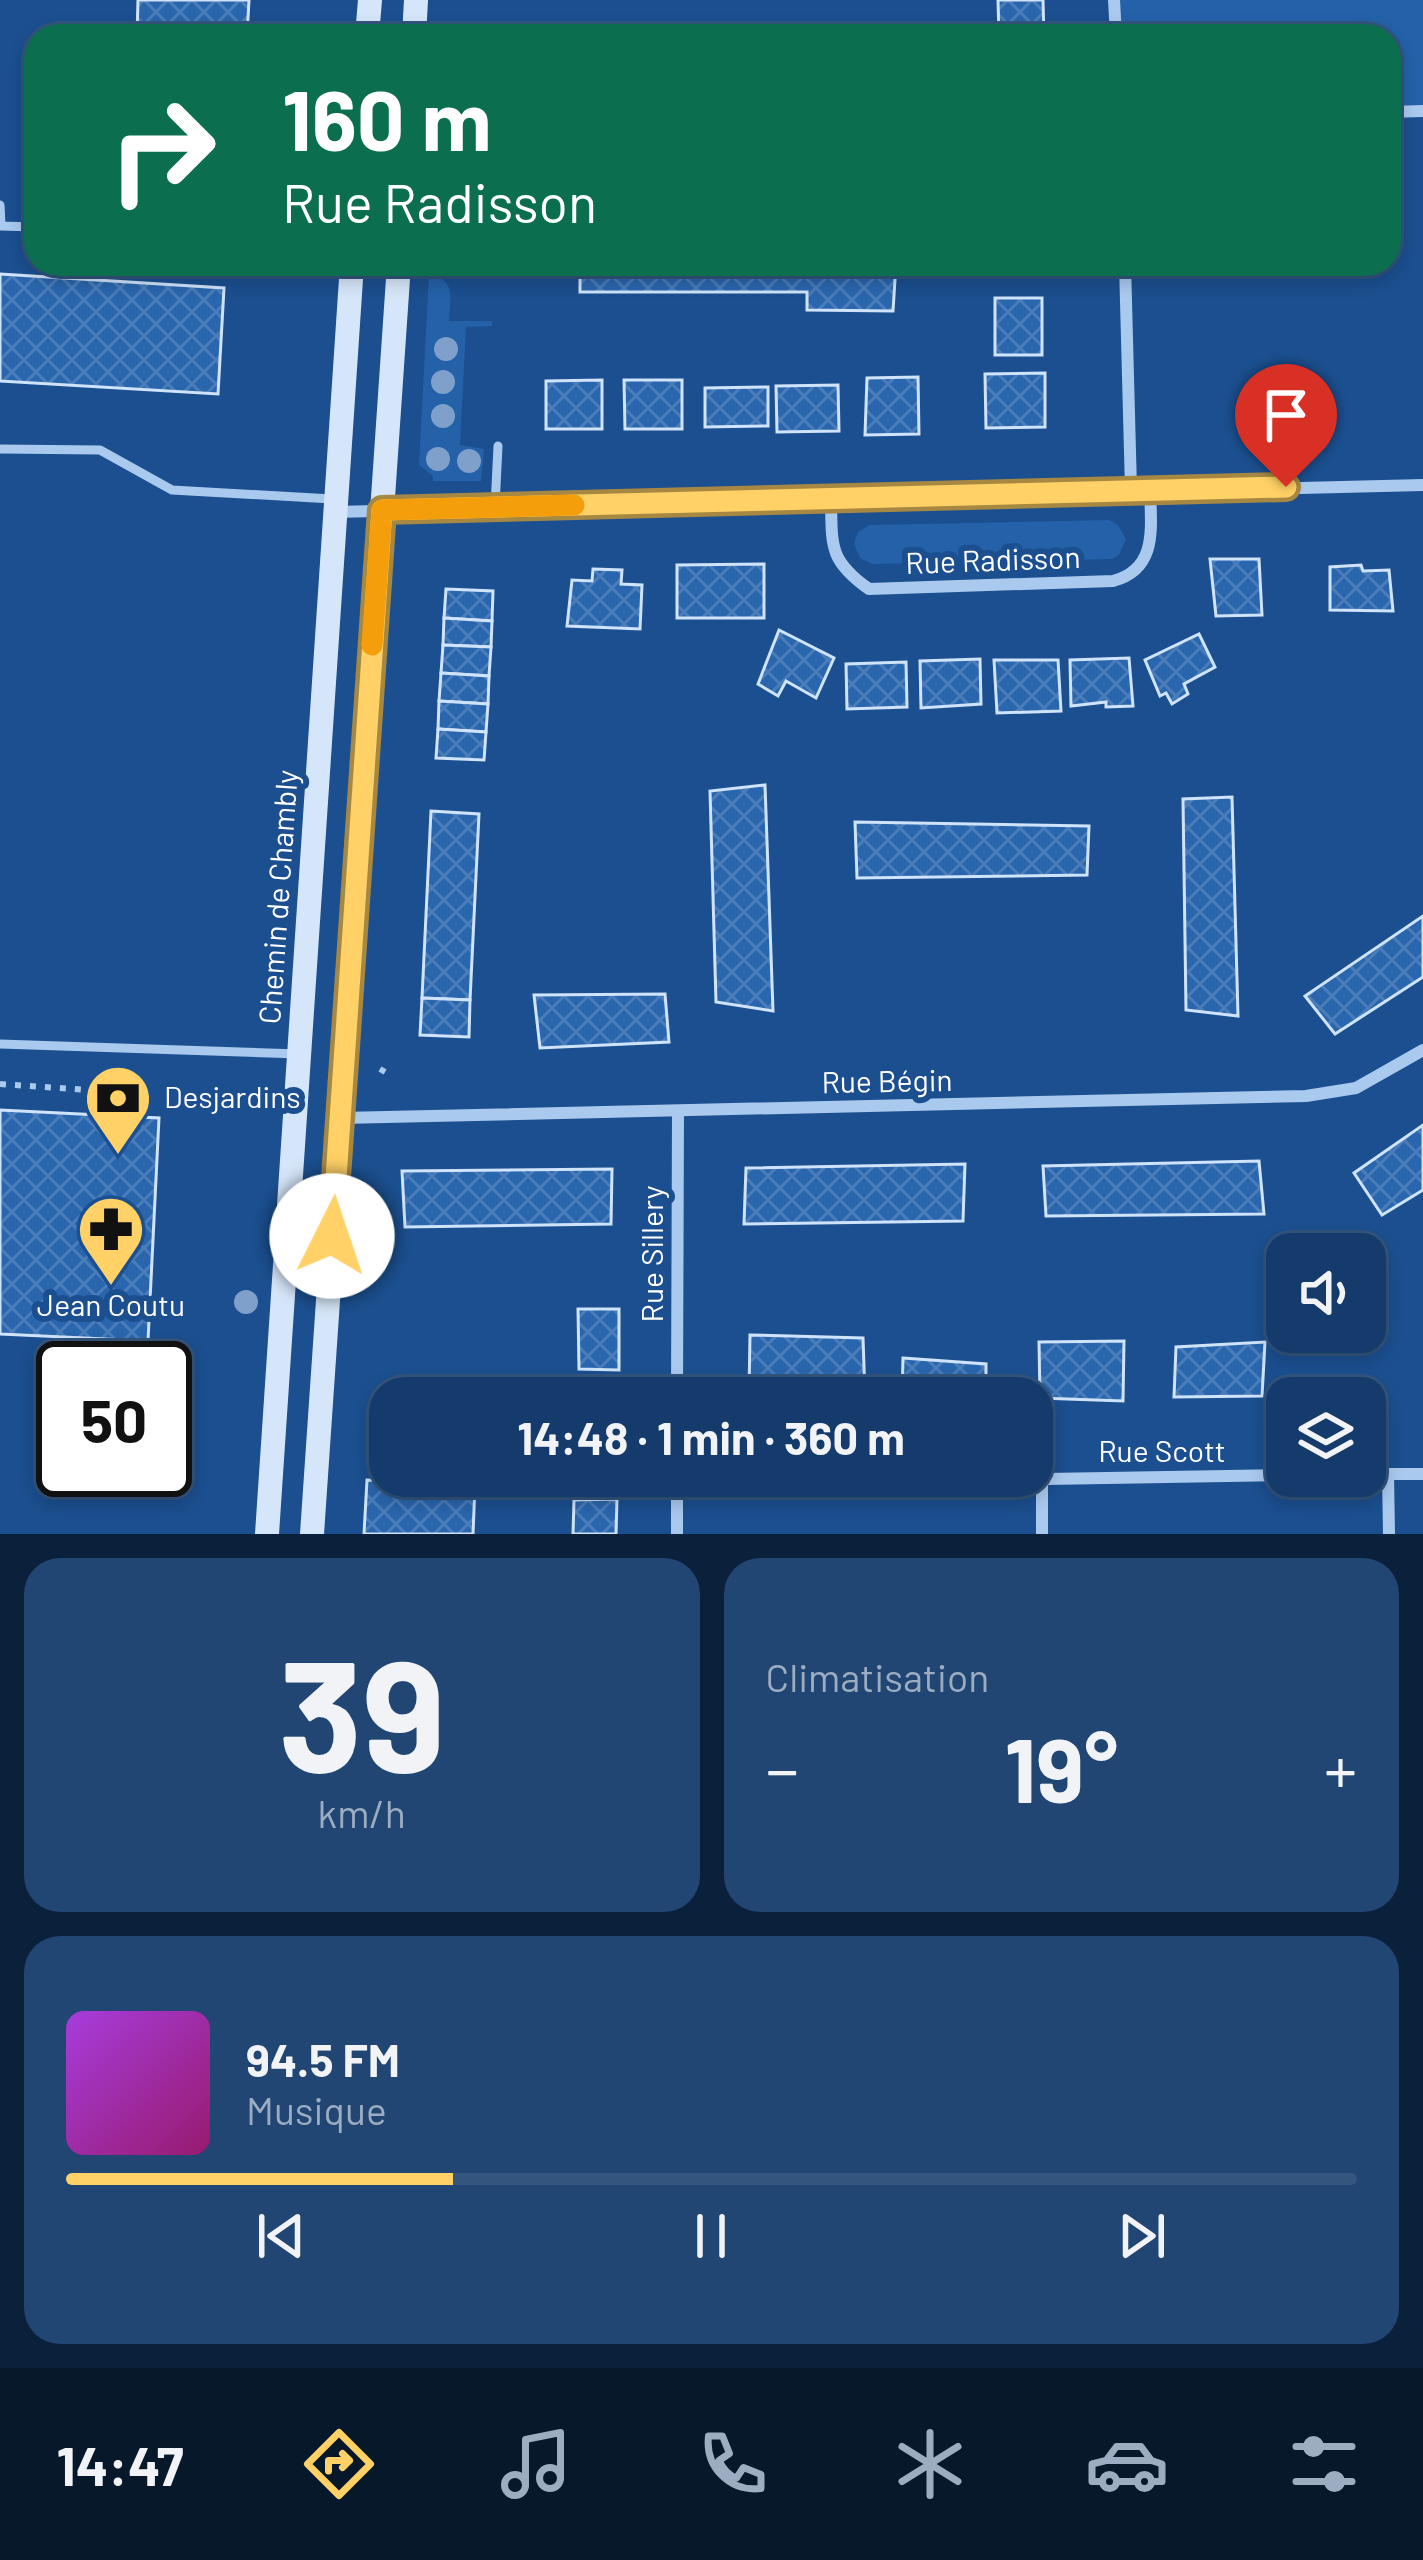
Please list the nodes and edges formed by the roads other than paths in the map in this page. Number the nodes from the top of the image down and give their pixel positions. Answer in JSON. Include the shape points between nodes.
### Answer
{"nodes":[{"id":1,"x":0,"y":205,"type":"edge"},
{"id":2,"x":0,"y":225,"type":"edge"},
{"id":3,"x":351,"y":276,"type":"edge"},
{"id":4,"x":399,"y":276,"type":"edge"},
{"id":5,"x":1125,"y":276,"type":"edge"},
{"id":6,"x":498,"y":446,"type":"dead end"},
{"id":7,"x":0,"y":449,"type":"edge"},
{"id":8,"x":1423,"y":484,"type":"edge"},
{"id":9,"x":1131,"y":489,"type":"junction"},
{"id":10,"x":1150,"y":489,"type":"junction"},
{"id":11,"x":830,"y":498,"type":"junction"},
{"id":12,"x":335,"y":506,"type":"junction"},
{"id":13,"x":495,"y":507,"type":"junction"},
{"id":14,"x":382,"y":510,"type":"junction"},
{"id":15,"x":0,"y":1044,"type":"edge"},
{"id":16,"x":1423,"y":1050,"type":"edge"},
{"id":17,"x":299,"y":1054,"type":"junction"},
{"id":18,"x":677,"y":1111,"type":"junction"},
{"id":19,"x":341,"y":1118,"type":"junction"},
{"id":20,"x":677,"y":1377,"type":"edge"},
{"id":21,"x":1388,"y":1474,"type":"joint"},
{"id":22,"x":1423,"y":1474,"type":"edge"},
{"id":23,"x":1266,"y":1475,"type":"edge"},
{"id":24,"x":1053,"y":1477,"type":"edge"},
{"id":25,"x":677,"y":1497,"type":"edge"},
{"id":26,"x":1042,"y":1497,"type":"edge"},
{"id":27,"x":267,"y":1534,"type":"edge"},
{"id":28,"x":311,"y":1534,"type":"edge"},
{"id":29,"x":677,"y":1534,"type":"edge"},
{"id":30,"x":1042,"y":1534,"type":"edge"},
{"id":31,"x":1389,"y":1534,"type":"edge"}],
"edges":[{"from":1,"to":2,"type":"lane"},
{"from":3,"to":12,"type":"main road","name":"Chemin de Chambly"},
{"from":4,"to":14,"type":"main road"},
{"from":5,"to":9,"type":"street"},
{"from":6,"to":13,"type":"lane"},
{"from":7,"to":12,"type":"lane","via":[[100,450],[172,490]]},
{"from":8,"to":10,"type":"street"},
{"from":9,"to":10,"type":"street"},
{"from":9,"to":11,"type":"street"},
{"from":10,"to":11,"type":"street","name":"Rue Radisson","via":[[1144,562],[1131,576],[891,589],[869,589],[843,571]]},
{"from":11,"to":13,"type":"street"},
{"from":12,"to":14,"type":"street"},
{"from":12,"to":17,"type":"main road","name":"Chemin de Chambly"},
{"from":13,"to":14,"type":"street"},
{"from":14,"to":19,"type":"main road"},
{"from":15,"to":17,"type":"lane"},
{"from":16,"to":18,"type":"street","name":"Rue Bégin","via":[[1356,1088],[1306,1096]]},
{"from":17,"to":27,"type":"main road","name":"Chemin de Chambly"},
{"from":18,"to":19,"type":"street","name":"Rue Bégin"},
{"from":18,"to":20,"type":"street","name":"Rue Sillery"},
{"from":19,"to":28,"type":"main road"},
{"from":21,"to":22,"type":"street"},
{"from":21,"to":31,"type":"street"},
{"from":23,"to":24,"type":"street","name":"Rue Scott"},
{"from":25,"to":29,"type":"street"},
{"from":26,"to":30,"type":"street"}]}
